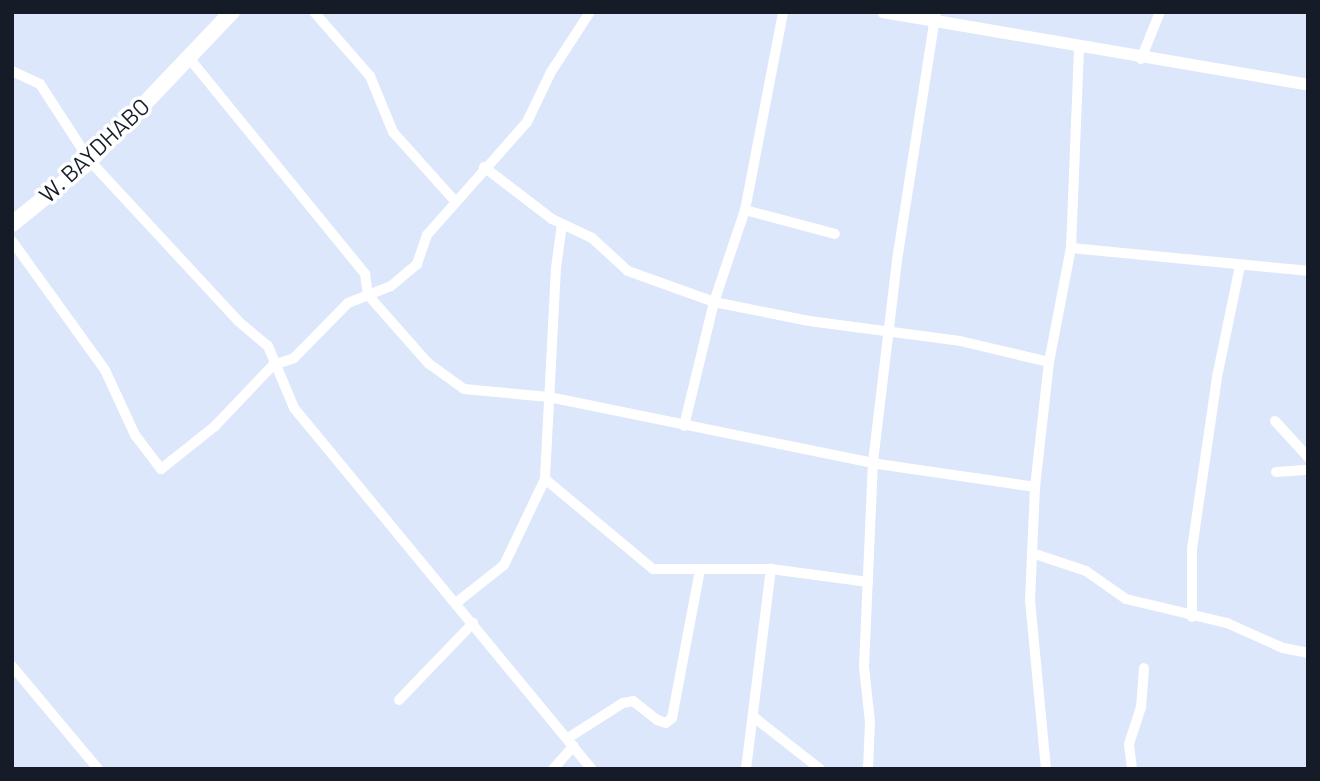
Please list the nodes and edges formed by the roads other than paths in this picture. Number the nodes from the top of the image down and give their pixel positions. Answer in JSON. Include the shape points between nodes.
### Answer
{"nodes":[{"id":1,"x":232,"y":12,"type":"edge"},
{"id":2,"x":314,"y":12,"type":"edge"},
{"id":3,"x":590,"y":12,"type":"edge"},
{"id":4,"x":783,"y":12,"type":"edge"},
{"id":5,"x":883,"y":12,"type":"edge"},
{"id":6,"x":1160,"y":12,"type":"edge"},
{"id":7,"x":936,"y":16,"type":"edge"},
{"id":8,"x":1079,"y":48,"type":"junction"},
{"id":9,"x":190,"y":58,"type":"junction"},
{"id":10,"x":1141,"y":59,"type":"junction"},
{"id":11,"x":12,"y":71,"type":"edge"},
{"id":12,"x":1308,"y":86,"type":"edge"},
{"id":13,"x":90,"y":161,"type":"junction"},
{"id":14,"x":484,"y":167,"type":"junction"},
{"id":15,"x":455,"y":201,"type":"junction"},
{"id":16,"x":745,"y":210,"type":"junction"},
{"id":17,"x":12,"y":224,"type":"edge"},
{"id":18,"x":562,"y":224,"type":"junction"},
{"id":19,"x":835,"y":234,"type":"dead end"},
{"id":20,"x":12,"y":241,"type":"edge"},
{"id":21,"x":1071,"y":248,"type":"junction"},
{"id":22,"x":1240,"y":266,"type":"junction"},
{"id":23,"x":1308,"y":271,"type":"edge"},
{"id":24,"x":368,"y":295,"type":"junction"},
{"id":25,"x":714,"y":302,"type":"junction"},
{"id":26,"x":889,"y":332,"type":"junction"},
{"id":27,"x":1049,"y":362,"type":"junction"},
{"id":28,"x":277,"y":367,"type":"junction"},
{"id":29,"x":549,"y":397,"type":"junction"},
{"id":30,"x":1275,"y":421,"type":"dead end"},
{"id":31,"x":684,"y":426,"type":"junction"},
{"id":32,"x":1308,"y":457,"type":"edge"},
{"id":33,"x":873,"y":462,"type":"junction"},
{"id":34,"x":1308,"y":470,"type":"edge"},
{"id":35,"x":1276,"y":472,"type":"dead end"},
{"id":36,"x":545,"y":479,"type":"junction"},
{"id":37,"x":1035,"y":487,"type":"junction"},
{"id":38,"x":1032,"y":553,"type":"junction"},
{"id":39,"x":771,"y":569,"type":"junction"},
{"id":40,"x":700,"y":570,"type":"junction"},
{"id":41,"x":868,"y":582,"type":"junction"},
{"id":42,"x":456,"y":603,"type":"junction"},
{"id":43,"x":1192,"y":617,"type":"junction"},
{"id":44,"x":473,"y":623,"type":"junction"},
{"id":45,"x":1308,"y":653,"type":"edge"},
{"id":46,"x":12,"y":666,"type":"edge"},
{"id":47,"x":1144,"y":668,"type":"dead end"},
{"id":48,"x":399,"y":700,"type":"dead end"},
{"id":49,"x":755,"y":718,"type":"junction"},
{"id":50,"x":571,"y":742,"type":"junction"},
{"id":51,"x":98,"y":769,"type":"edge"},
{"id":52,"x":553,"y":769,"type":"edge"},
{"id":53,"x":592,"y":769,"type":"edge"},
{"id":54,"x":746,"y":769,"type":"edge"},
{"id":55,"x":820,"y":769,"type":"edge"},
{"id":56,"x":867,"y":769,"type":"edge"},
{"id":57,"x":1046,"y":769,"type":"edge"},
{"id":58,"x":1132,"y":769,"type":"edge"}],
"edges":[{"from":1,"to":9,"type":"main road","name":"W. BAYDHABO"},
{"from":2,"to":15,"type":"street","via":[[370,76],[393,132]]},
{"from":3,"to":14,"type":"street","via":[[551,72],[527,122]]},
{"from":4,"to":16,"type":"street"},
{"from":5,"to":7,"type":"street"},
{"from":6,"to":10,"type":"street"},
{"from":7,"to":8,"type":"street"},
{"from":7,"to":26,"type":"street","via":[[912,153]]},
{"from":8,"to":10,"type":"street"},
{"from":8,"to":21,"type":"street"},
{"from":9,"to":13,"type":"main road","name":"W. BAYDHABO"},
{"from":9,"to":24,"type":"street","via":[[365,274]]},
{"from":10,"to":12,"type":"street"},
{"from":11,"to":13,"type":"street","via":[[40,84]]},
{"from":13,"to":17,"type":"main road","name":"W. BAYDHABO"},
{"from":13,"to":28,"type":"street","via":[[238,321],[268,346]]},
{"from":14,"to":15,"type":"street"},
{"from":14,"to":18,"type":"street"},
{"from":15,"to":24,"type":"street","via":[[427,234],[417,264],[391,286]]},
{"from":16,"to":19,"type":"street"},
{"from":16,"to":25,"type":"street"},
{"from":18,"to":25,"type":"street","via":[[592,238],[628,271]]},
{"from":18,"to":29,"type":"street"},
{"from":20,"to":28,"type":"street","via":[[105,370],[135,435],[161,468],[183,455],[273,365]]},
{"from":21,"to":22,"type":"street"},
{"from":21,"to":27,"type":"street"},
{"from":22,"to":23,"type":"street"},
{"from":22,"to":43,"type":"street","via":[[1217,377],[1192,549]]},
{"from":24,"to":28,"type":"street","via":[[348,303],[294,358]]},
{"from":24,"to":29,"type":"street","via":[[428,363],[464,389]]},
{"from":25,"to":26,"type":"street"},
{"from":25,"to":31,"type":"street"},
{"from":26,"to":27,"type":"street","via":[[960,341]]},
{"from":26,"to":33,"type":"street"},
{"from":27,"to":37,"type":"street"},
{"from":28,"to":42,"type":"street","via":[[294,408]]},
{"from":29,"to":31,"type":"street"},
{"from":29,"to":36,"type":"street"},
{"from":30,"to":32,"type":"street"},
{"from":31,"to":33,"type":"street"},
{"from":33,"to":37,"type":"street"},
{"from":33,"to":41,"type":"street"},
{"from":34,"to":35,"type":"street"},
{"from":36,"to":40,"type":"street","via":[[653,569]]},
{"from":36,"to":42,"type":"street","via":[[504,565]]},
{"from":37,"to":38,"type":"street"},
{"from":38,"to":43,"type":"street","via":[[1086,570],[1126,599]]},
{"from":38,"to":57,"type":"street","via":[[1030,601]]},
{"from":39,"to":40,"type":"street"},
{"from":39,"to":41,"type":"street"},
{"from":39,"to":49,"type":"street"},
{"from":40,"to":50,"type":"street","via":[[672,718],[666,723],[633,701],[623,703]]},
{"from":41,"to":56,"type":"street","via":[[864,667],[870,722]]},
{"from":42,"to":44,"type":"street"},
{"from":43,"to":45,"type":"street","via":[[1227,623],[1283,648]]},
{"from":44,"to":48,"type":"street"},
{"from":44,"to":50,"type":"street"},
{"from":46,"to":51,"type":"street"},
{"from":47,"to":58,"type":"street","via":[[1141,708],[1129,744]]},
{"from":49,"to":54,"type":"street"},
{"from":49,"to":55,"type":"street"},
{"from":50,"to":52,"type":"street"},
{"from":50,"to":53,"type":"street"}]}
